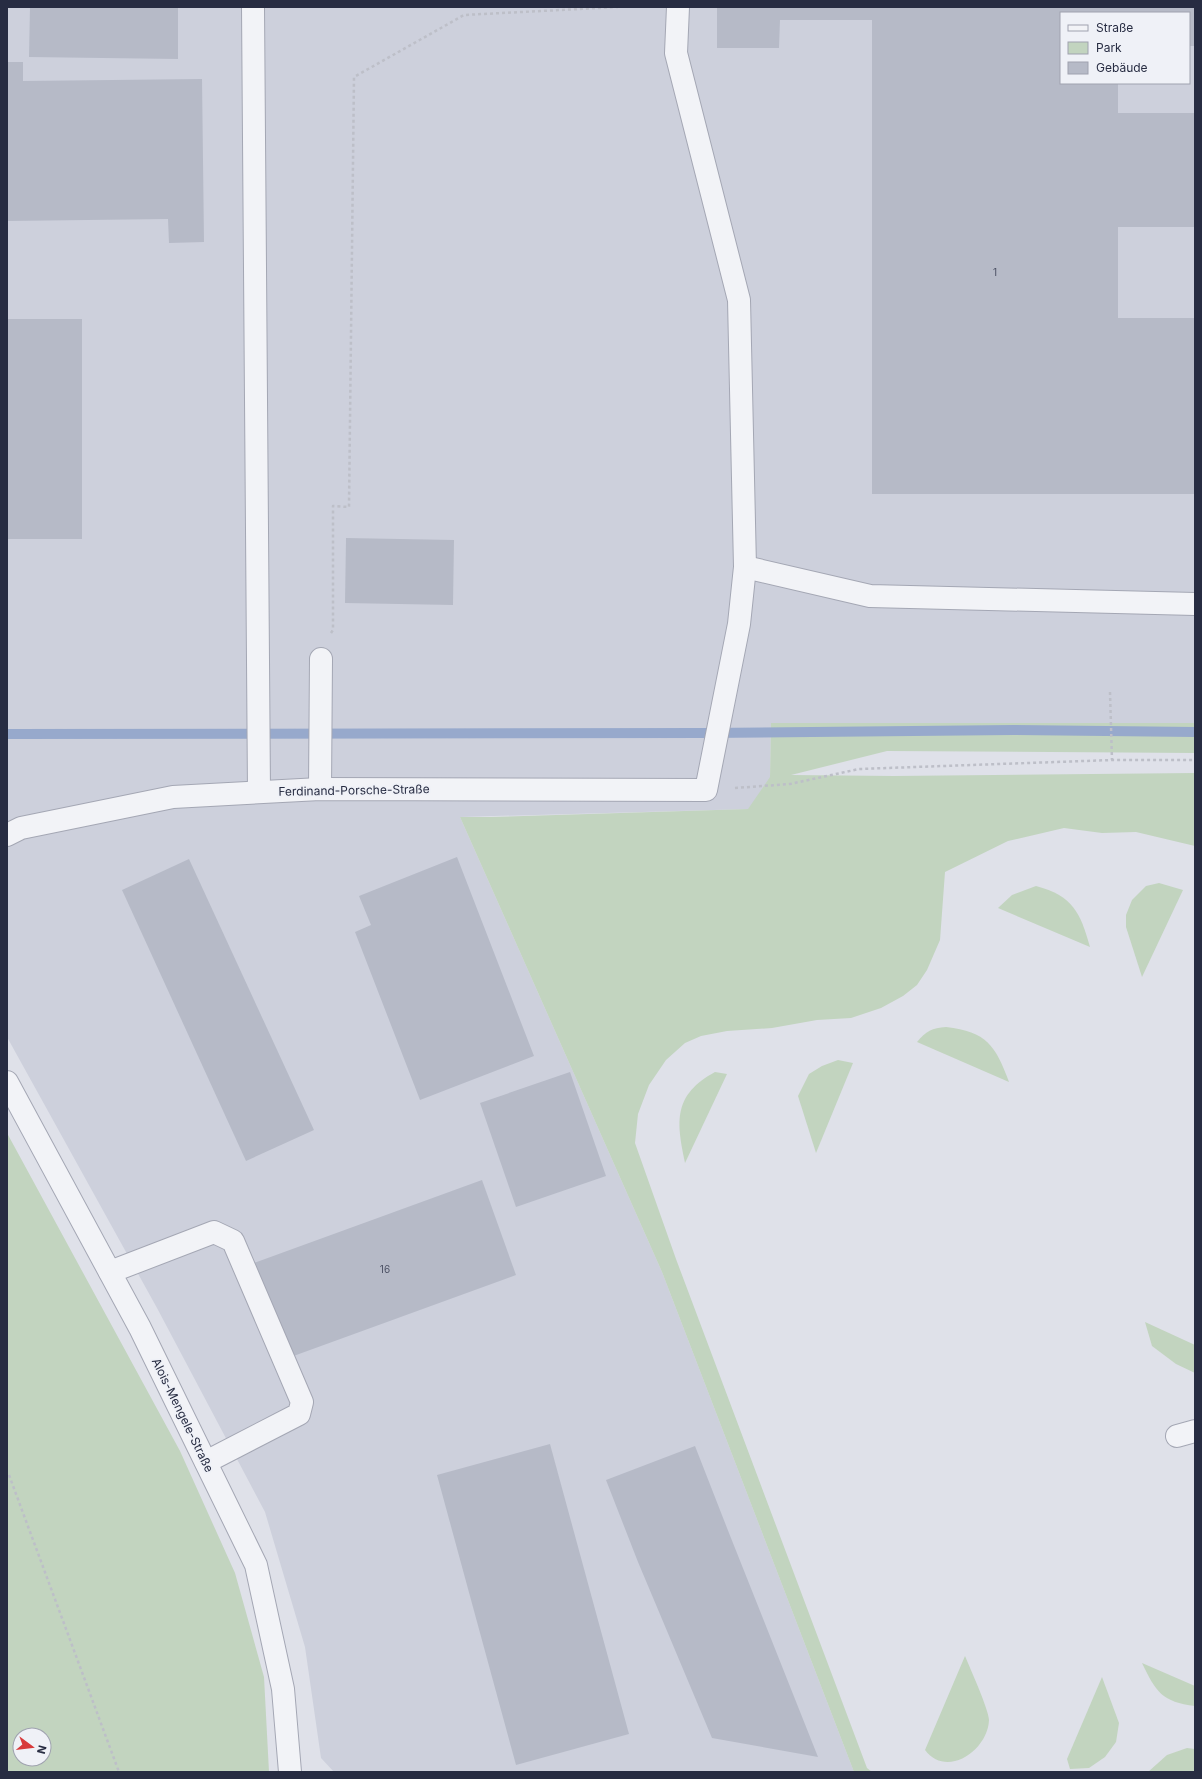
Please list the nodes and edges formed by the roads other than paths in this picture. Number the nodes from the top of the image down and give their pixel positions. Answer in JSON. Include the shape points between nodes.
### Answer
{"nodes":[{"id":1,"x":253,"y":7,"type":"edge"},
{"id":2,"x":678,"y":7,"type":"edge"},
{"id":3,"x":744,"y":567,"type":"junction"},
{"id":4,"x":1195,"y":604,"type":"edge"},
{"id":5,"x":321,"y":659,"type":"road end"},
{"id":6,"x":320,"y":789,"type":"junction"},
{"id":7,"x":259,"y":792,"type":"junction"},
{"id":8,"x":7,"y":835,"type":"edge"},
{"id":9,"x":7,"y":1082,"type":"edge"},
{"id":10,"x":110,"y":1272,"type":"junction"},
{"id":11,"x":206,"y":1462,"type":"junction"},
{"id":12,"x":290,"y":1772,"type":"edge"}],
"edges":[{"from":1,"to":7,"type":"street"},
{"from":2,"to":3,"type":"street","via":[[676,53],[738,300]]},
{"from":3,"to":4,"type":"street","via":[[870,596]]},
{"from":3,"to":6,"type":"street","name":"Ferdinand-Porsche-Straße","via":[[739,624],[706,790]]},
{"from":5,"to":6,"type":"street"},
{"from":6,"to":7,"type":"street","name":"Ferdinand-Porsche-Straße"},
{"from":7,"to":8,"type":"street","name":"Ferdinand-Porsche-Straße","via":[[173,797],[21,828]]},
{"from":9,"to":10,"type":"street","name":"Alois-Mengele-Straße"},
{"from":10,"to":11,"type":"street","name":"Alois-Mengele-Straße"},
{"from":10,"to":11,"type":"street","via":[[214,1232],[233,1241],[302,1402],[299,1414]]},
{"from":11,"to":12,"type":"street","name":"Alois-Mengele-Straße","via":[[256,1565],[283,1689]]}]}
